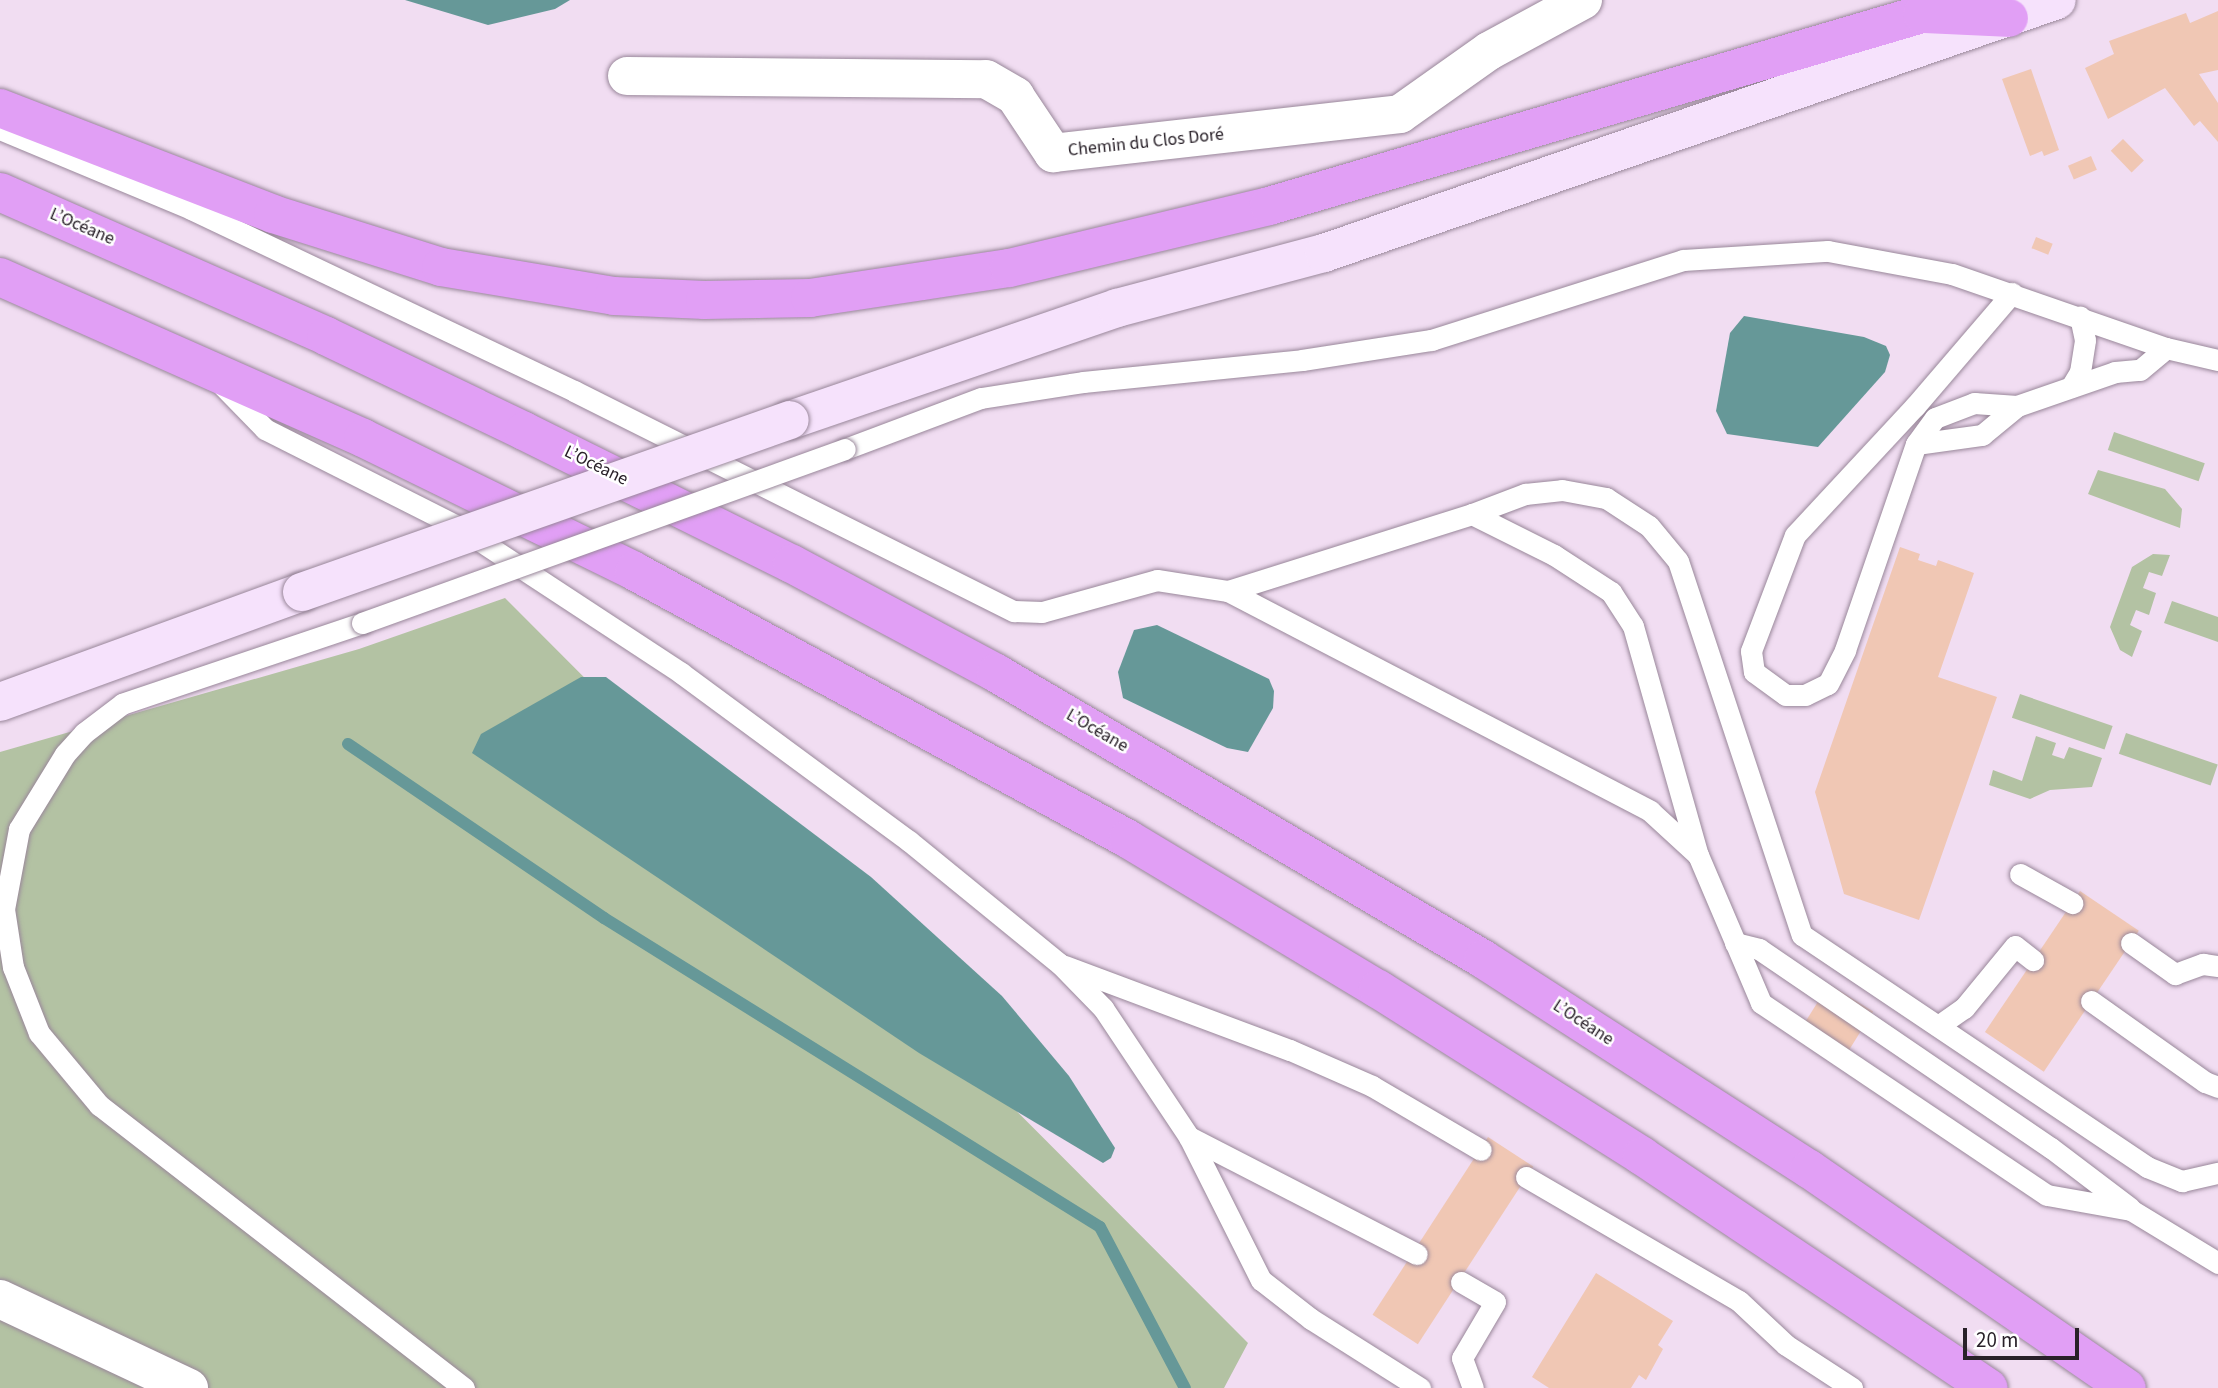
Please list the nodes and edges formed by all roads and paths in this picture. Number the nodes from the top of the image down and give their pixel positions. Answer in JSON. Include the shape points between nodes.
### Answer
{"nodes":[{"id":1,"x":1583,"y":0,"type":"edge"},
{"id":2,"x":2057,"y":0,"type":"edge"},
{"id":3,"x":2009,"y":18,"type":"junction"},
{"id":4,"x":627,"y":76,"type":"dead end"},
{"id":5,"x":0,"y":108,"type":"edge"},
{"id":6,"x":0,"y":129,"type":"edge"},
{"id":7,"x":0,"y":192,"type":"edge"},
{"id":8,"x":0,"y":277,"type":"edge"},
{"id":9,"x":2012,"y":293,"type":"junction"},
{"id":10,"x":2080,"y":317,"type":"junction"},
{"id":11,"x":2166,"y":348,"type":"junction"},
{"id":12,"x":2218,"y":360,"type":"edge"},
{"id":13,"x":203,"y":364,"type":"junction"},
{"id":14,"x":2071,"y":387,"type":"junction"},
{"id":15,"x":2017,"y":406,"type":"junction"},
{"id":16,"x":1916,"y":444,"type":"junction"},
{"id":17,"x":1472,"y":514,"type":"junction"},
{"id":18,"x":1228,"y":591,"type":"junction"},
{"id":19,"x":0,"y":702,"type":"edge"},
{"id":20,"x":1698,"y":855,"type":"junction"},
{"id":21,"x":2020,"y":874,"type":"dead end"},
{"id":22,"x":2072,"y":903,"type":"dead end"},
{"id":23,"x":1735,"y":943,"type":"junction"},
{"id":24,"x":2131,"y":943,"type":"dead end"},
{"id":25,"x":2033,"y":960,"type":"dead end"},
{"id":26,"x":1060,"y":964,"type":"junction"},
{"id":27,"x":2218,"y":966,"type":"edge"},
{"id":28,"x":2091,"y":1002,"type":"dead end"},
{"id":29,"x":1938,"y":1026,"type":"junction"},
{"id":30,"x":2218,"y":1087,"type":"edge"},
{"id":31,"x":1189,"y":1137,"type":"junction"},
{"id":32,"x":1481,"y":1150,"type":"dead end"},
{"id":33,"x":2218,"y":1173,"type":"edge"},
{"id":34,"x":1526,"y":1177,"type":"dead end"},
{"id":35,"x":2132,"y":1210,"type":"junction"},
{"id":36,"x":1417,"y":1254,"type":"dead end"},
{"id":37,"x":2218,"y":1263,"type":"edge"},
{"id":38,"x":1461,"y":1282,"type":"dead end"},
{"id":39,"x":0,"y":1299,"type":"edge"},
{"id":40,"x":189,"y":1388,"type":"edge"},
{"id":41,"x":464,"y":1388,"type":"edge"},
{"id":42,"x":1420,"y":1388,"type":"edge"},
{"id":43,"x":1473,"y":1388,"type":"edge"},
{"id":44,"x":1852,"y":1388,"type":"edge"},
{"id":45,"x":1989,"y":1388,"type":"edge"},
{"id":46,"x":2127,"y":1388,"type":"edge"}],
"edges":[{"from":1,"to":4,"type":"street","name":"Chemin du Clos Doré","via":[[1489,51],[1400,114],[1053,153],[1015,96],[986,79]]},
{"from":2,"to":3,"type":"main road"},
{"from":3,"to":5,"type":"highway","via":[[1922,14],[1269,206],[1009,268],[810,298],[614,296],[441,267],[273,214]]},
{"from":3,"to":19,"type":"main road","bridge":true,"via":[[1324,253],[1117,308]]},
{"from":6,"to":18,"type":"lane","via":[[191,209],[428,321],[1014,611],[1042,612],[1157,580]]},
{"from":7,"to":46,"type":"highway","name":"L’Océane","via":[[326,336],[512,425],[792,564],[996,673],[1483,959],[1810,1169]]},
{"from":8,"to":13,"type":"highway"},
{"from":9,"to":10,"type":"lane"},
{"from":9,"to":16,"type":"lane","via":[[1795,535],[1751,650],[1754,672],[1786,695],[1805,695],[1828,684]]},
{"from":9,"to":41,"type":"lane","bridge":true,"via":[[1952,274],[1828,251],[1684,260],[1431,340],[981,398],[122,704],[65,754],[19,829],[4,909],[13,967],[39,1032],[99,1105]]},
{"from":10,"to":11,"type":"lane"},
{"from":10,"to":14,"type":"lane","via":[[2085,340],[2080,372]]},
{"from":11,"to":12,"type":"lane"},
{"from":11,"to":14,"type":"lane","via":[[2140,370]]},
{"from":13,"to":26,"type":"lane","via":[[265,429],[459,527],[681,673],[909,841]]},
{"from":13,"to":45,"type":"highway","via":[[634,571],[1128,839],[1378,989],[1642,1156]]},
{"from":14,"to":15,"type":"lane"},
{"from":15,"to":16,"type":"lane","via":[[1982,435]]},
{"from":15,"to":16,"type":"lane","via":[[1973,403],[1935,418]]},
{"from":17,"to":18,"type":"lane"},
{"from":17,"to":20,"type":"lane","via":[[1554,555],[1611,592],[1633,626]]},
{"from":17,"to":29,"type":"lane","via":[[1525,494],[1562,490],[1606,498],[1649,526],[1678,561],[1802,935]]},
{"from":18,"to":20,"type":"lane","via":[[1650,811]]},
{"from":20,"to":23,"type":"lane"},
{"from":21,"to":22,"type":"lane"},
{"from":23,"to":35,"type":"lane","via":[[1759,949],[2051,1148]]},
{"from":23,"to":35,"type":"lane","via":[[1761,1003],[1795,1026],[2047,1195]]},
{"from":24,"to":27,"type":"lane","via":[[2175,974],[2203,964]]},
{"from":25,"to":29,"type":"lane","via":[[2015,946],[1964,1008]]},
{"from":26,"to":31,"type":"lane","via":[[1103,1008]]},
{"from":26,"to":32,"type":"lane","via":[[1290,1050],[1372,1086]]},
{"from":28,"to":30,"type":"lane","via":[[2204,1082]]},
{"from":29,"to":33,"type":"lane","via":[[2147,1167],[2182,1181]]},
{"from":31,"to":36,"type":"lane"},
{"from":31,"to":42,"type":"lane","via":[[1261,1280],[1311,1319]]},
{"from":34,"to":44,"type":"lane","via":[[1738,1301],[1786,1345]]},
{"from":35,"to":37,"type":"lane"},
{"from":38,"to":43,"type":"lane","via":[[1495,1302],[1462,1358]]},
{"from":39,"to":40,"type":"street"}]}
